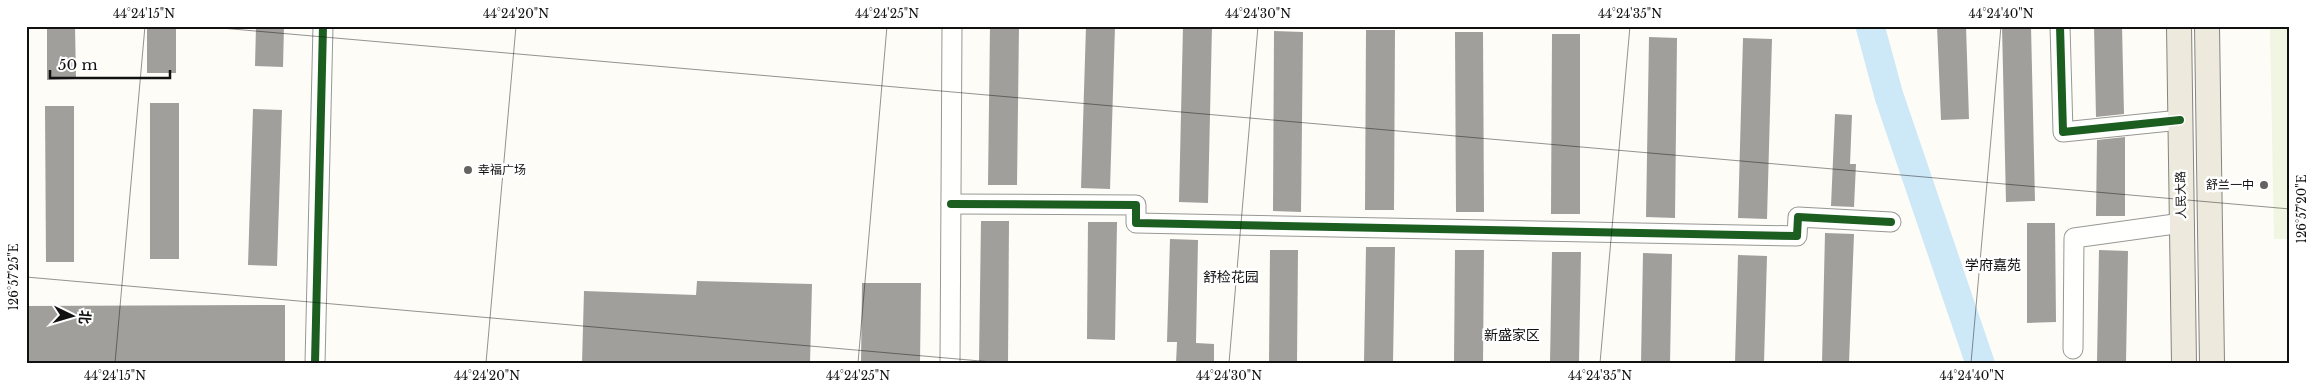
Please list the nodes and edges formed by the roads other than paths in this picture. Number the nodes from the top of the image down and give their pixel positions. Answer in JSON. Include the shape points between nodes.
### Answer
{"nodes":[{"id":1,"x":323,"y":26,"type":"edge"},
{"id":2,"x":952,"y":26,"type":"edge"},
{"id":3,"x":2060,"y":26,"type":"edge"},
{"id":4,"x":2179,"y":26,"type":"edge"},
{"id":5,"x":2207,"y":26,"type":"edge"},
{"id":6,"x":2180,"y":120,"type":"junction"},
{"id":7,"x":950,"y":204,"type":"junction"},
{"id":8,"x":1891,"y":222,"type":"dead end"},
{"id":9,"x":2182,"y":223,"type":"junction"},
{"id":10,"x":2073,"y":349,"type":"dead end"},
{"id":11,"x":315,"y":363,"type":"edge"},
{"id":12,"x":950,"y":363,"type":"edge"},
{"id":13,"x":2184,"y":363,"type":"edge"},
{"id":14,"x":2212,"y":363,"type":"edge"}],
"edges":[{"from":1,"to":11,"type":"street"},
{"from":2,"to":7,"type":"street"},
{"from":3,"to":6,"type":"street","via":[[2063,132]]},
{"from":4,"to":6,"type":"main road","name":"人民大路"},
{"from":5,"to":14,"type":"main road"},
{"from":6,"to":9,"type":"main road","name":"人民大路"},
{"from":7,"to":8,"type":"street","via":[[1136,205],[1136,223],[1797,236],[1798,217]]},
{"from":7,"to":12,"type":"street"},
{"from":9,"to":10,"type":"street","via":[[2074,238]]},
{"from":9,"to":13,"type":"main road","name":"人民大路"}]}
